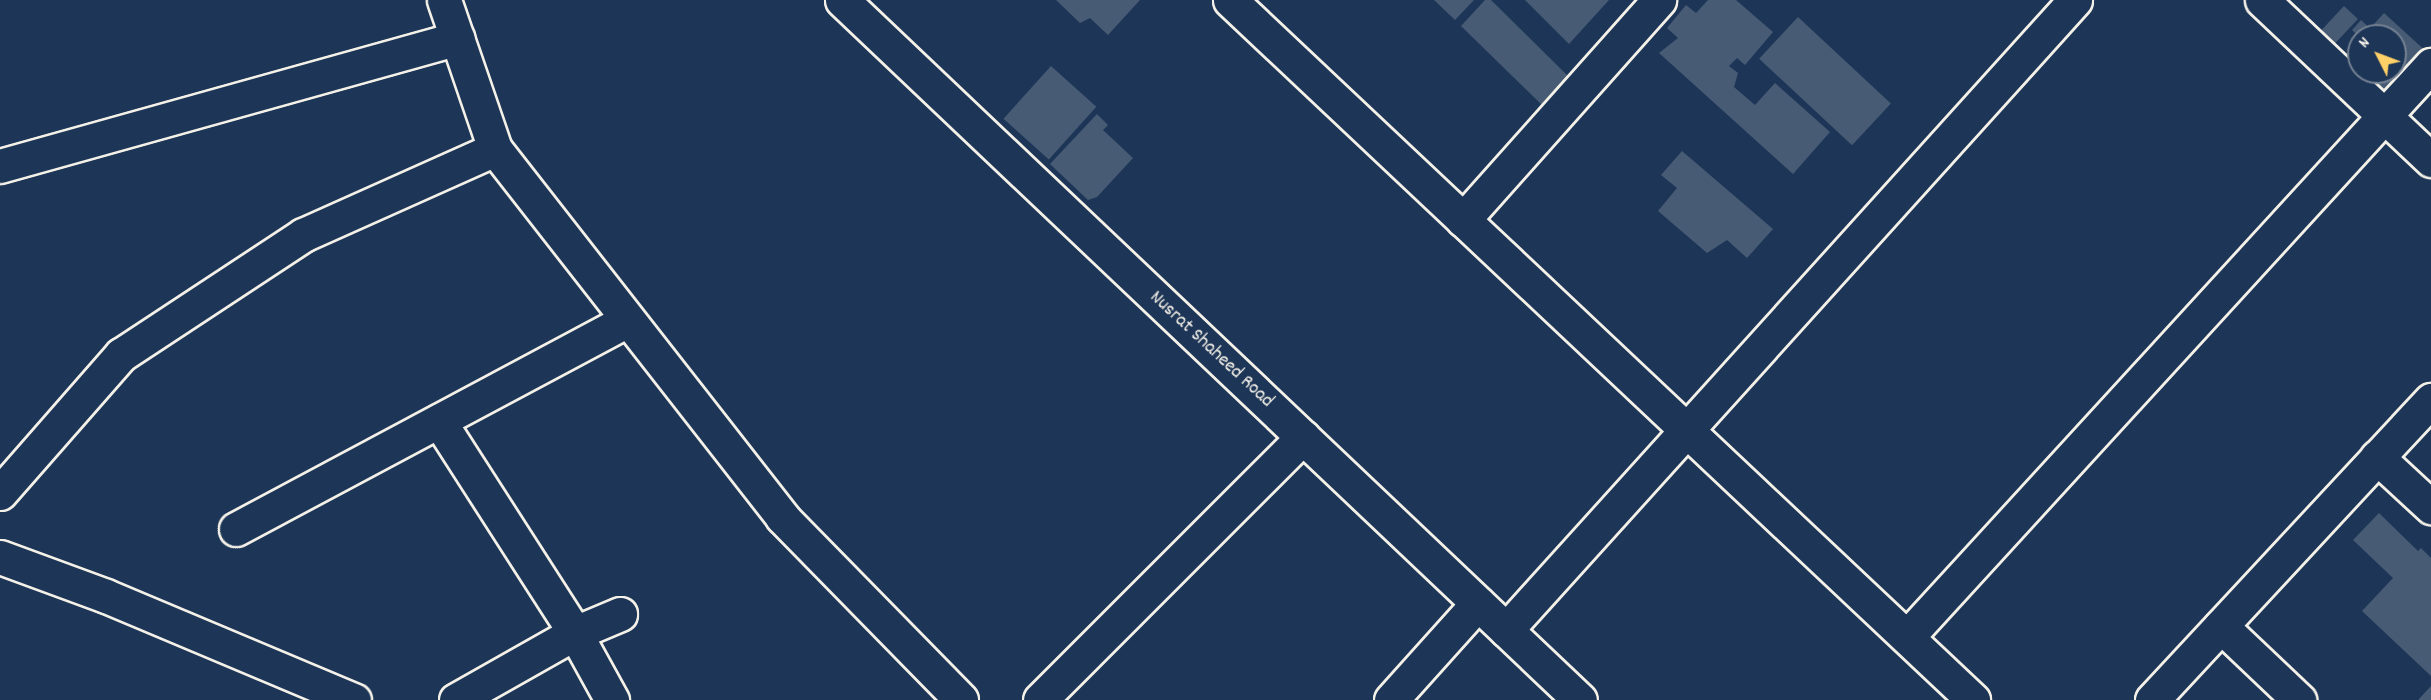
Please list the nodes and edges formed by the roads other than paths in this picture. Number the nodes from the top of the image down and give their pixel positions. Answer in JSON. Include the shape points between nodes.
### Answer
{"nodes":[{"id":1,"x":444,"y":0,"type":"edge"},
{"id":2,"x":842,"y":0,"type":"edge"},
{"id":3,"x":1230,"y":0,"type":"edge"},
{"id":4,"x":1659,"y":0,"type":"edge"},
{"id":5,"x":2075,"y":0,"type":"edge"},
{"id":6,"x":2262,"y":0,"type":"edge"},
{"id":7,"x":457,"y":38,"type":"junction"},
{"id":8,"x":2431,"y":65,"type":"edge"},
{"id":9,"x":2384,"y":116,"type":"junction"},
{"id":10,"x":495,"y":148,"type":"junction"},
{"id":11,"x":2431,"y":160,"type":"edge"},
{"id":12,"x":0,"y":166,"type":"edge"},
{"id":13,"x":1463,"y":220,"type":"junction"},
{"id":14,"x":628,"y":320,"type":"junction"},
{"id":15,"x":2431,"y":400,"type":"edge"},
{"id":16,"x":440,"y":421,"type":"junction"},
{"id":17,"x":1686,"y":430,"type":"junction"},
{"id":18,"x":1303,"y":437,"type":"junction"},
{"id":19,"x":2378,"y":457,"type":"junction"},
{"id":20,"x":0,"y":493,"type":"edge"},
{"id":21,"x":2431,"y":507,"type":"edge"},
{"id":22,"x":237,"y":529,"type":"dead end"},
{"id":23,"x":0,"y":557,"type":"edge"},
{"id":24,"x":1478,"y":603,"type":"junction"},
{"id":25,"x":620,"y":614,"type":"dead end"},
{"id":26,"x":2221,"y":626,"type":"junction"},
{"id":27,"x":1506,"y":630,"type":"junction"},
{"id":28,"x":575,"y":633,"type":"junction"},
{"id":29,"x":1907,"y":637,"type":"junction"},
{"id":30,"x":354,"y":700,"type":"edge"},
{"id":31,"x":456,"y":700,"type":"edge"},
{"id":32,"x":612,"y":700,"type":"edge"},
{"id":33,"x":961,"y":700,"type":"edge"},
{"id":34,"x":1040,"y":700,"type":"edge"},
{"id":35,"x":1391,"y":700,"type":"edge"},
{"id":36,"x":1580,"y":700,"type":"edge"},
{"id":37,"x":1973,"y":700,"type":"edge"},
{"id":38,"x":2152,"y":700,"type":"edge"},
{"id":39,"x":2300,"y":700,"type":"edge"}],
"edges":[{"from":1,"to":7,"type":"street"},
{"from":2,"to":18,"type":"street","name":"Nusrat Shaheed Road"},
{"from":3,"to":13,"type":"street"},
{"from":4,"to":13,"type":"street"},
{"from":5,"to":17,"type":"street"},
{"from":6,"to":9,"type":"street"},
{"from":7,"to":10,"type":"street"},
{"from":7,"to":12,"type":"street"},
{"from":8,"to":9,"type":"street"},
{"from":9,"to":11,"type":"street"},
{"from":9,"to":29,"type":"street"},
{"from":10,"to":14,"type":"street"},
{"from":10,"to":20,"type":"street","via":[[303,234],[121,355]]},
{"from":13,"to":17,"type":"street"},
{"from":14,"to":16,"type":"street"},
{"from":14,"to":33,"type":"street","via":[[782,517]]},
{"from":15,"to":19,"type":"street"},
{"from":16,"to":22,"type":"street"},
{"from":16,"to":28,"type":"street"},
{"from":17,"to":27,"type":"street"},
{"from":17,"to":29,"type":"street"},
{"from":18,"to":24,"type":"street","name":"Nusrat Shaheed Road"},
{"from":18,"to":34,"type":"street"},
{"from":19,"to":21,"type":"street"},
{"from":19,"to":26,"type":"street"},
{"from":23,"to":30,"type":"street","via":[[106,596]]},
{"from":24,"to":27,"type":"street","name":"Nusrat Shaheed Road"},
{"from":24,"to":35,"type":"street"},
{"from":25,"to":28,"type":"street"},
{"from":26,"to":38,"type":"street"},
{"from":26,"to":39,"type":"street"},
{"from":27,"to":36,"type":"street","name":"Nusrat Shaheed Road"},
{"from":28,"to":31,"type":"street"},
{"from":28,"to":32,"type":"street"},
{"from":29,"to":37,"type":"street"}]}
